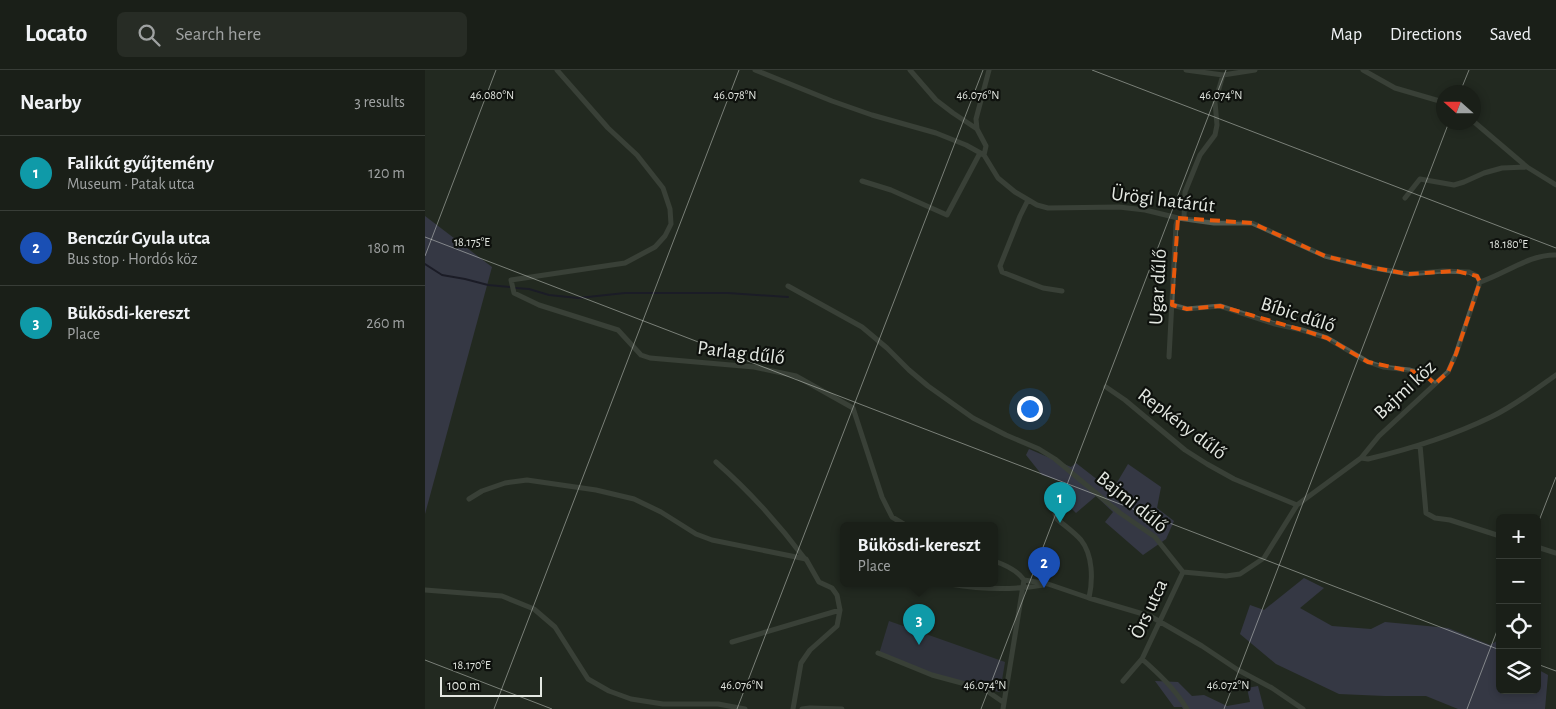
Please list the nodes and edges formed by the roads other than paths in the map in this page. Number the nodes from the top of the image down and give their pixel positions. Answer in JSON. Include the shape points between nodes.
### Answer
{"nodes":[{"id":1,"x":557,"y":70,"type":"edge"},
{"id":2,"x":755,"y":70,"type":"edge"},
{"id":3,"x":910,"y":70,"type":"edge"},
{"id":4,"x":989,"y":70,"type":"edge"},
{"id":5,"x":1186,"y":70,"type":"edge"},
{"id":6,"x":1255,"y":70,"type":"edge"},
{"id":7,"x":1363,"y":70,"type":"edge"},
{"id":8,"x":915,"y":72,"type":"edge"},
{"id":9,"x":1223,"y":75,"type":"junction"},
{"id":10,"x":1436,"y":100,"type":"edge"},
{"id":11,"x":977,"y":128,"type":"junction"},
{"id":12,"x":1481,"y":128,"type":"edge"},
{"id":13,"x":982,"y":154,"type":"junction"},
{"id":14,"x":1527,"y":167,"type":"junction"},
{"id":15,"x":862,"y":181,"type":"dead end"},
{"id":16,"x":1556,"y":185,"type":"edge"},
{"id":17,"x":1405,"y":198,"type":"dead end"},
{"id":18,"x":1028,"y":200,"type":"junction"},
{"id":19,"x":1181,"y":218,"type":"junction"},
{"id":20,"x":1556,"y":255,"type":"edge"},
{"id":21,"x":1480,"y":282,"type":"junction"},
{"id":22,"x":788,"y":286,"type":"dead end"},
{"id":23,"x":1062,"y":291,"type":"dead end"},
{"id":24,"x":1172,"y":305,"type":"junction"},
{"id":25,"x":1169,"y":357,"type":"dead end"},
{"id":26,"x":1556,"y":375,"type":"edge"},
{"id":27,"x":1435,"y":384,"type":"junction"},
{"id":28,"x":1106,"y":387,"type":"dead end"},
{"id":29,"x":1420,"y":445,"type":"junction"},
{"id":30,"x":1361,"y":458,"type":"junction"},
{"id":31,"x":716,"y":462,"type":"dead end"},
{"id":32,"x":469,"y":499,"type":"dead end"},
{"id":33,"x":1297,"y":505,"type":"junction"},
{"id":34,"x":1055,"y":514,"type":"dead end"},
{"id":35,"x":900,"y":522,"type":"edge"},
{"id":36,"x":1496,"y":535,"type":"edge"},
{"id":37,"x":1541,"y":548,"type":"edge"},
{"id":38,"x":1556,"y":553,"type":"edge"},
{"id":39,"x":806,"y":559,"type":"junction"},
{"id":40,"x":998,"y":562,"type":"edge"},
{"id":41,"x":1183,"y":572,"type":"junction"},
{"id":42,"x":1023,"y":577,"type":"junction"},
{"id":43,"x":1048,"y":584,"type":"junction"},
{"id":44,"x":968,"y":587,"type":"edge"},
{"id":45,"x":1024,"y":588,"type":"junction"},
{"id":46,"x":425,"y":590,"type":"edge"},
{"id":47,"x":1089,"y":598,"type":"junction"},
{"id":48,"x":840,"y":610,"type":"junction"},
{"id":49,"x":1160,"y":621,"type":"junction"},
{"id":50,"x":732,"y":642,"type":"dead end"},
{"id":51,"x":878,"y":653,"type":"dead end"},
{"id":52,"x":1142,"y":659,"type":"junction"},
{"id":53,"x":1123,"y":681,"type":"dead end"},
{"id":54,"x":1003,"y":702,"type":"junction"},
{"id":55,"x":745,"y":709,"type":"edge"},
{"id":56,"x":793,"y":709,"type":"edge"},
{"id":57,"x":802,"y":709,"type":"edge"},
{"id":58,"x":842,"y":709,"type":"edge"},
{"id":59,"x":1003,"y":709,"type":"edge"},
{"id":60,"x":1187,"y":709,"type":"edge"},
{"id":61,"x":1303,"y":709,"type":"edge"}],
"edges":[{"from":1,"to":35,"type":"street","name":"Parlag dűlő","via":[[608,128],[637,155],[663,188],[671,224],[655,247],[625,263],[511,280],[514,292],[539,305],[618,330],[641,355],[755,367],[797,376],[853,408],[882,498],[892,517]]},
{"from":2,"to":13,"type":"street","via":[[872,116],[935,133]]},
{"from":3,"to":8,"type":"street"},
{"from":4,"to":11,"type":"street","via":[[976,119]]},
{"from":5,"to":9,"type":"street"},
{"from":6,"to":9,"type":"street"},
{"from":7,"to":10,"type":"street","via":[[1395,88]]},
{"from":8,"to":11,"type":"street","via":[[936,100]]},
{"from":9,"to":19,"type":"street","name":"Ugar dűlő","via":[[1215,102],[1215,135],[1200,155],[1185,192]]},
{"from":11,"to":13,"type":"street","via":[[987,146]]},
{"from":12,"to":14,"type":"street"},
{"from":13,"to":15,"type":"street","via":[[947,214]]},
{"from":13,"to":18,"type":"street","name":"Ürögi határút","via":[[998,178]]},
{"from":14,"to":16,"type":"street"},
{"from":14,"to":17,"type":"street","via":[[1502,168],[1454,185],[1420,179]]},
{"from":18,"to":19,"type":"street","name":"Ürögi határút","via":[[1048,208],[1119,207]]},
{"from":18,"to":23,"type":"street","via":[[999,266],[1002,272],[1043,288]]},
{"from":19,"to":21,"type":"street","name":"Ürögi határút","via":[[1214,223],[1252,223],[1325,256],[1409,274],[1469,272]]},
{"from":19,"to":24,"type":"street","name":"Ugar dűlő","via":[[1176,225]]},
{"from":20,"to":21,"type":"street","via":[[1541,256]]},
{"from":21,"to":27,"type":"street","name":"Bajmi köz","via":[[1452,363],[1448,372]]},
{"from":22,"to":41,"type":"street","name":"Bajmi dűlő","via":[[862,327],[921,381],[973,418],[1055,459],[1120,514],[1155,537]]},
{"from":24,"to":25,"type":"street","name":"Ugar dűlő"},
{"from":24,"to":27,"type":"street","name":"Bíbic dűlő","via":[[1187,309],[1220,306],[1301,330],[1327,338],[1368,362],[1424,374]]},
{"from":26,"to":29,"type":"street","via":[[1492,416]]},
{"from":27,"to":30,"type":"street","name":"Bajmi köz","via":[[1379,436]]},
{"from":28,"to":33,"type":"street","name":"Repkény dűlő","via":[[1207,464],[1234,480]]},
{"from":29,"to":30,"type":"street"},
{"from":29,"to":36,"type":"street","via":[[1426,513]]},
{"from":30,"to":33,"type":"street"},
{"from":31,"to":39,"type":"street"},
{"from":32,"to":39,"type":"street","via":[[505,483],[527,480],[596,490],[634,498],[712,540]]},
{"from":33,"to":41,"type":"street","via":[[1265,558],[1240,574]]},
{"from":34,"to":47,"type":"street","via":[[1081,541],[1088,556],[1092,587]]},
{"from":37,"to":38,"type":"street"},
{"from":39,"to":48,"type":"street","via":[[819,582],[832,588],[837,595]]},
{"from":40,"to":42,"type":"street"},
{"from":41,"to":49,"type":"street","name":"Örs utca"},
{"from":42,"to":43,"type":"street"},
{"from":42,"to":45,"type":"street"},
{"from":43,"to":45,"type":"street"},
{"from":43,"to":47,"type":"street"},
{"from":44,"to":45,"type":"street"},
{"from":45,"to":54,"type":"street"},
{"from":46,"to":55,"type":"street","via":[[502,596],[534,609],[555,627],[588,679],[609,691],[631,699],[663,704],[718,704]]},
{"from":47,"to":49,"type":"street"},
{"from":48,"to":50,"type":"street"},
{"from":48,"to":56,"type":"street","via":[[837,626],[810,650],[801,663]]},
{"from":49,"to":52,"type":"street","name":"Örs utca"},
{"from":49,"to":61,"type":"street"},
{"from":51,"to":54,"type":"street","via":[[932,675],[984,689]]},
{"from":52,"to":53,"type":"street","name":"Örs utca"},
{"from":52,"to":60,"type":"street","name":"Örs utca","via":[[1179,695]]},
{"from":54,"to":59,"type":"street"},
{"from":57,"to":58,"type":"street"}]}
